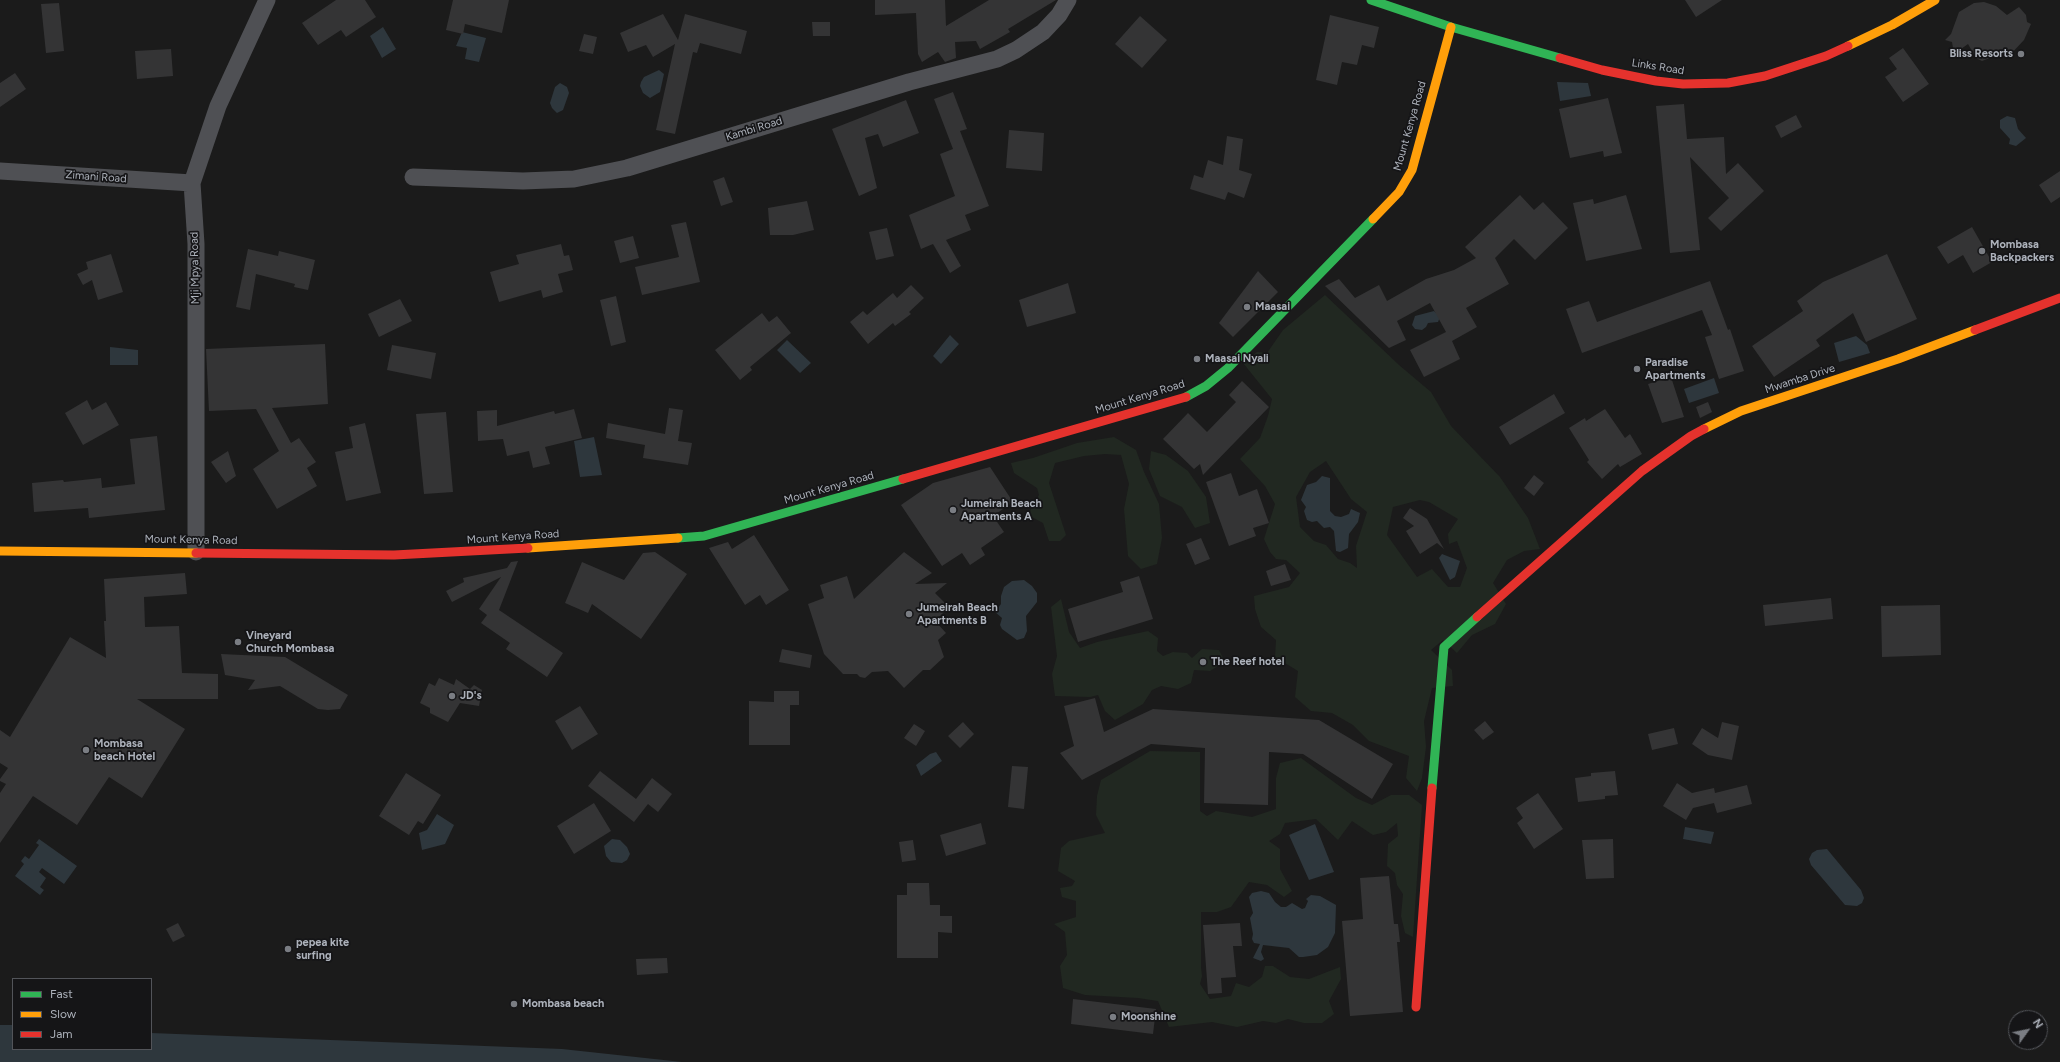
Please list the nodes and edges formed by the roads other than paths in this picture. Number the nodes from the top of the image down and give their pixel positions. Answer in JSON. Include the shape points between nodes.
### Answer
{"nodes":[{"id":1,"x":267,"y":0,"type":"edge"},
{"id":2,"x":1068,"y":0,"type":"edge"},
{"id":3,"x":1374,"y":0,"type":"edge"},
{"id":4,"x":1935,"y":0,"type":"edge"},
{"id":5,"x":1451,"y":27,"type":"junction"},
{"id":6,"x":0,"y":171,"type":"edge"},
{"id":7,"x":413,"y":177,"type":"dead end"},
{"id":8,"x":192,"y":183,"type":"junction"},
{"id":9,"x":2060,"y":298,"type":"edge"},
{"id":10,"x":0,"y":551,"type":"edge"},
{"id":11,"x":196,"y":552,"type":"junction"},
{"id":12,"x":1416,"y":1007,"type":"dead end"}],
"edges":[{"from":1,"to":8,"type":"street","name":"Mji Mpya Road","via":[[218,106]]},
{"from":2,"to":7,"type":"street","name":"Kambi Road","via":[[1059,16],[1043,32],[997,59],[909,82],[627,168],[574,179],[538,181]]},
{"from":3,"to":5,"type":"main road","name":"Links Road"},
{"from":4,"to":5,"type":"main road","name":"Links Road","via":[[1892,25],[1826,56],[1765,76],[1728,83],[1682,84],[1656,81],[1602,70]]},
{"from":5,"to":11,"type":"main road","name":"Mount Kenya Road","via":[[1412,170],[1399,192],[1228,368],[1206,386],[1184,398],[704,536],[394,555]]},
{"from":6,"to":8,"type":"street","name":"Zimani Road"},
{"from":8,"to":11,"type":"street","name":"Mji Mpya Road","via":[[196,244]]},
{"from":9,"to":12,"type":"main road","name":"Mwamba Drive","via":[[1898,359],[1741,411],[1691,436],[1642,471],[1444,647]]},
{"from":10,"to":11,"type":"main road","name":"Mount Kenya Road"}]}
